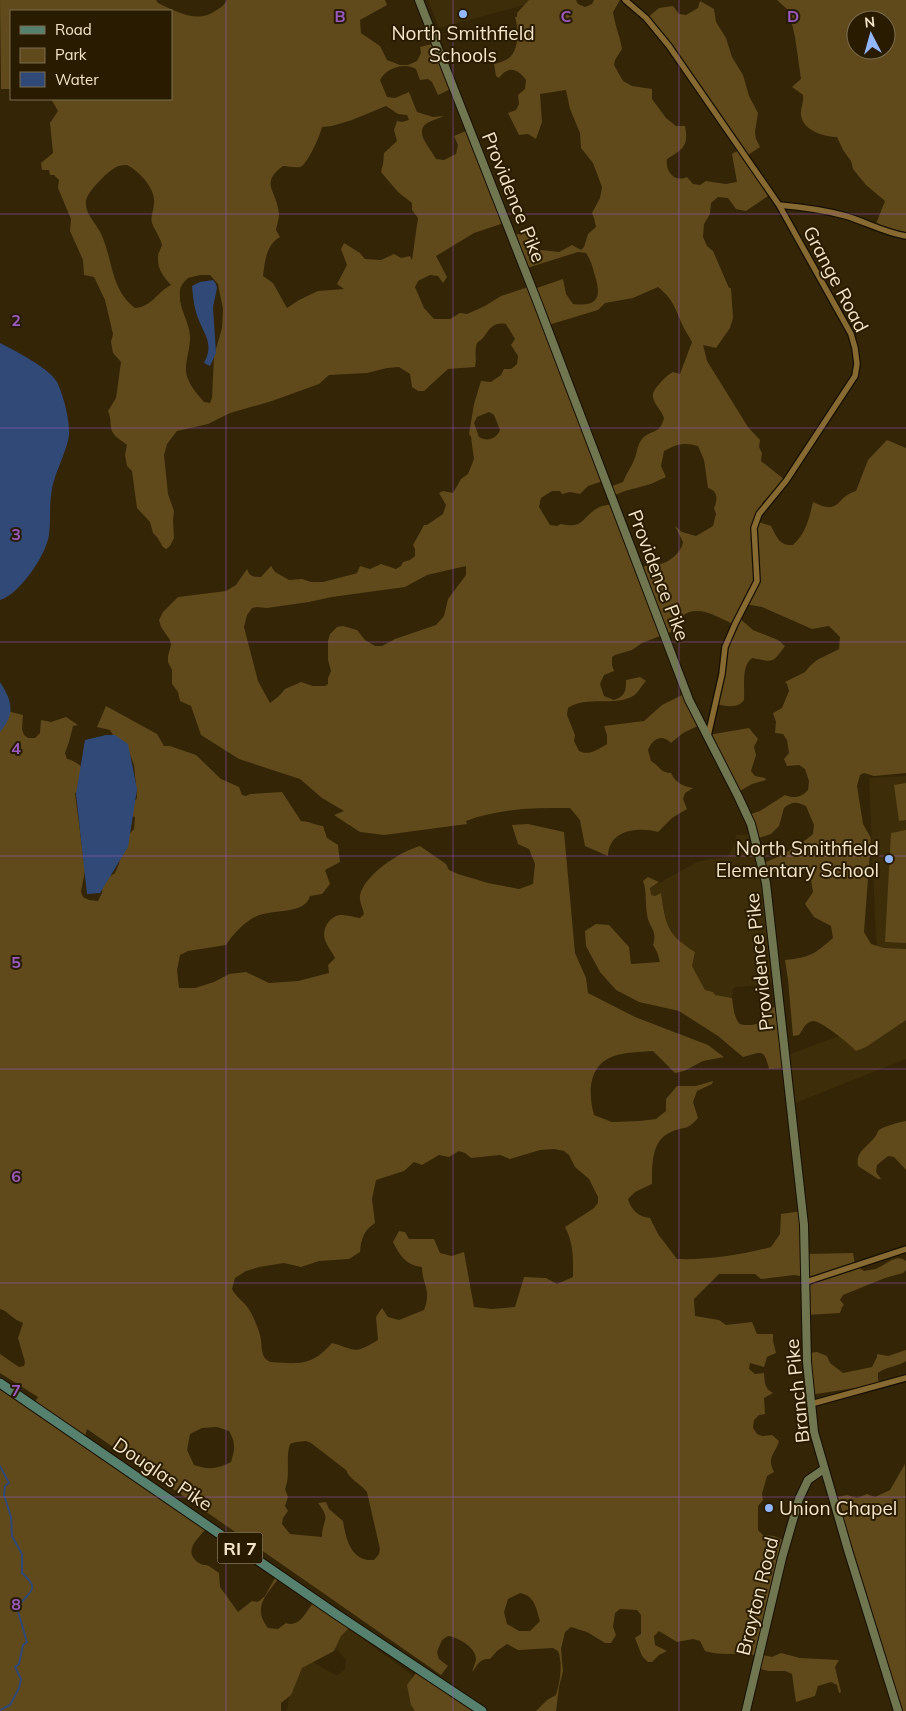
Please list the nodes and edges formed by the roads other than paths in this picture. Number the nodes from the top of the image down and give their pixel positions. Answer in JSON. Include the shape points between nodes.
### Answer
{"nodes":[{"id":1,"x":419,"y":0,"type":"edge"},
{"id":2,"x":625,"y":0,"type":"edge"},
{"id":3,"x":780,"y":205,"type":"junction"},
{"id":4,"x":906,"y":236,"type":"edge"},
{"id":5,"x":708,"y":736,"type":"junction"},
{"id":6,"x":799,"y":1176,"type":"joint"},
{"id":7,"x":906,"y":1249,"type":"edge"},
{"id":8,"x":806,"y":1282,"type":"junction"},
{"id":9,"x":906,"y":1378,"type":"edge"},
{"id":10,"x":0,"y":1383,"type":"edge"},
{"id":11,"x":811,"y":1404,"type":"junction"},
{"id":12,"x":824,"y":1469,"type":"junction"},
{"id":13,"x":482,"y":1711,"type":"edge"},
{"id":14,"x":746,"y":1711,"type":"edge"},
{"id":15,"x":898,"y":1711,"type":"edge"}],
"edges":[{"from":1,"to":5,"type":"main road","name":"Providence Pike","via":[[689,700]]},
{"from":2,"to":3,"type":"street","name":"Grange Road","via":[[646,18],[675,54]]},
{"from":3,"to":4,"type":"street","via":[[847,217]]},
{"from":3,"to":5,"type":"street","name":"Grange Road","via":[[851,334],[857,364],[855,376],[843,395],[786,481],[759,514],[754,528],[757,581],[725,647]]},
{"from":5,"to":6,"type":"main road","name":"Providence Pike","via":[[751,824],[766,883]]},
{"from":6,"to":8,"type":"main road","name":"Branch Pike"},
{"from":7,"to":8,"type":"street"},
{"from":8,"to":11,"type":"main road","name":"Branch Pike"},
{"from":9,"to":11,"type":"street"},
{"from":10,"to":13,"type":"main road","name":"Douglas Pike","number":"RI 7"},
{"from":11,"to":12,"type":"main road","name":"Branch Pike","via":[[814,1432]]},
{"from":12,"to":14,"type":"main road","name":"Brayton Road","via":[[808,1480],[798,1499]]},
{"from":12,"to":15,"type":"main road","name":"Branch Pike"}]}
